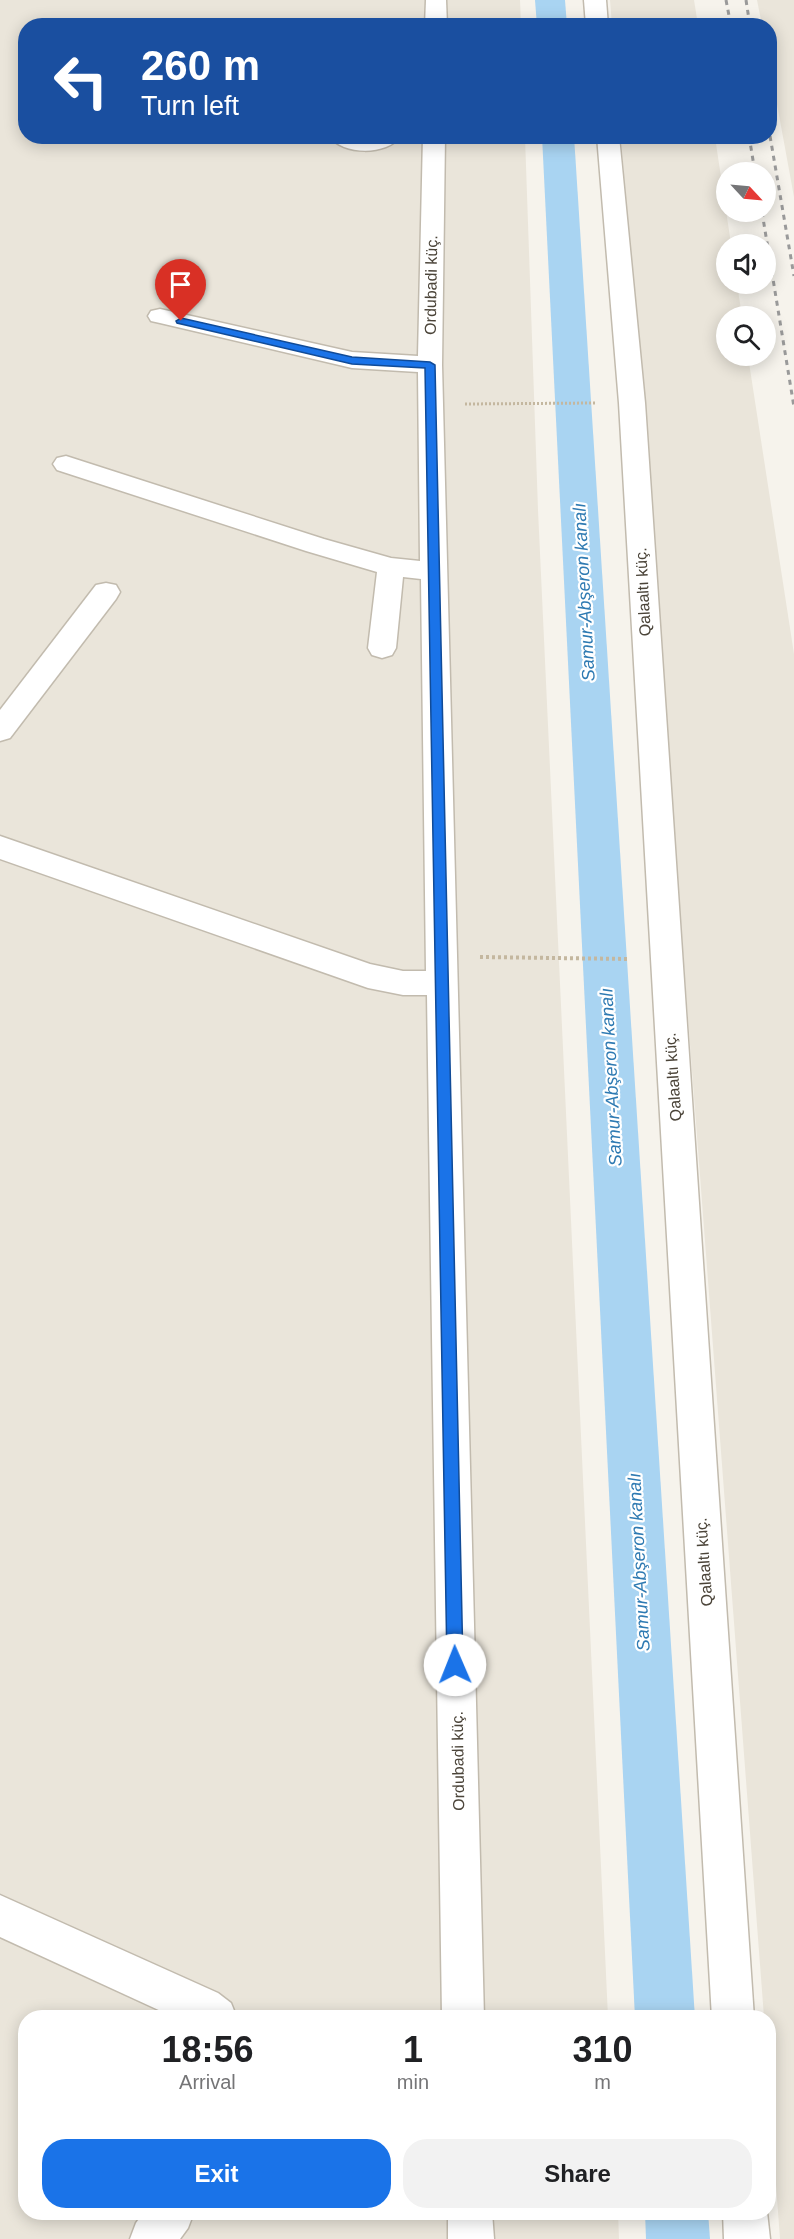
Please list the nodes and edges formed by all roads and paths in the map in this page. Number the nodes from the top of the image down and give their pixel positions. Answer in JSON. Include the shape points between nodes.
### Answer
{"nodes":[{"id":1,"x":436,"y":0,"type":"edge"},
{"id":2,"x":595,"y":0,"type":"edge"},
{"id":3,"x":436,"y":18,"type":"edge"},
{"id":4,"x":596,"y":18,"type":"edge"},
{"id":5,"x":434,"y":144,"type":"edge"},
{"id":6,"x":609,"y":144,"type":"edge"},
{"id":7,"x":160,"y":316,"type":"dead end"},
{"id":8,"x":430,"y":365,"type":"junction"},
{"id":9,"x":632,"y":403,"type":"junction"},
{"id":10,"x":431,"y":404,"type":"junction"},
{"id":11,"x":66,"y":464,"type":"dead end"},
{"id":12,"x":391,"y":567,"type":"junction"},
{"id":13,"x":434,"y":571,"type":"junction"},
{"id":14,"x":106,"y":592,"type":"dead end"},
{"id":15,"x":382,"y":648,"type":"dead end"},
{"id":16,"x":0,"y":731,"type":"edge"},
{"id":17,"x":0,"y":847,"type":"edge"},
{"id":18,"x":666,"y":959,"type":"junction"},
{"id":19,"x":440,"y":970,"type":"junction"},
{"id":20,"x":0,"y":1916,"type":"edge"},
{"id":21,"x":206,"y":2010,"type":"edge"},
{"id":22,"x":463,"y":2010,"type":"edge"},
{"id":23,"x":732,"y":2010,"type":"edge"},
{"id":24,"x":165,"y":2220,"type":"edge"},
{"id":25,"x":470,"y":2220,"type":"edge"},
{"id":26,"x":746,"y":2220,"type":"edge"},
{"id":27,"x":152,"y":2239,"type":"edge"},
{"id":28,"x":471,"y":2239,"type":"edge"},
{"id":29,"x":747,"y":2239,"type":"edge"}],
"edges":[{"from":1,"to":3,"type":"street"},
{"from":2,"to":4,"type":"street"},
{"from":5,"to":8,"type":"street","name":"Ordubadi küç."},
{"from":6,"to":9,"type":"street","name":"Qalaaltı küç."},
{"from":7,"to":8,"type":"street","via":[[352,360]]},
{"from":8,"to":10,"type":"street","name":"Ordubadi küç."},
{"from":9,"to":10,"type":"path"},
{"from":9,"to":18,"type":"street","name":"Qalaaltı küç."},
{"from":10,"to":13,"type":"street","name":"Ordubadi küç."},
{"from":11,"to":12,"type":"street"},
{"from":12,"to":13,"type":"street"},
{"from":12,"to":15,"type":"street"},
{"from":13,"to":19,"type":"street","name":"Ordubadi küç."},
{"from":14,"to":16,"type":"street"},
{"from":17,"to":19,"type":"street","via":[[368,976],[403,983]]},
{"from":18,"to":19,"type":"path","via":[[547,959]]},
{"from":18,"to":23,"type":"street","name":"Qalaaltı küç."},
{"from":19,"to":22,"type":"street","name":"Ordubadi küç."},
{"from":20,"to":21,"type":"street"},
{"from":24,"to":27,"type":"street"},
{"from":25,"to":28,"type":"street"},
{"from":26,"to":29,"type":"street"}]}
